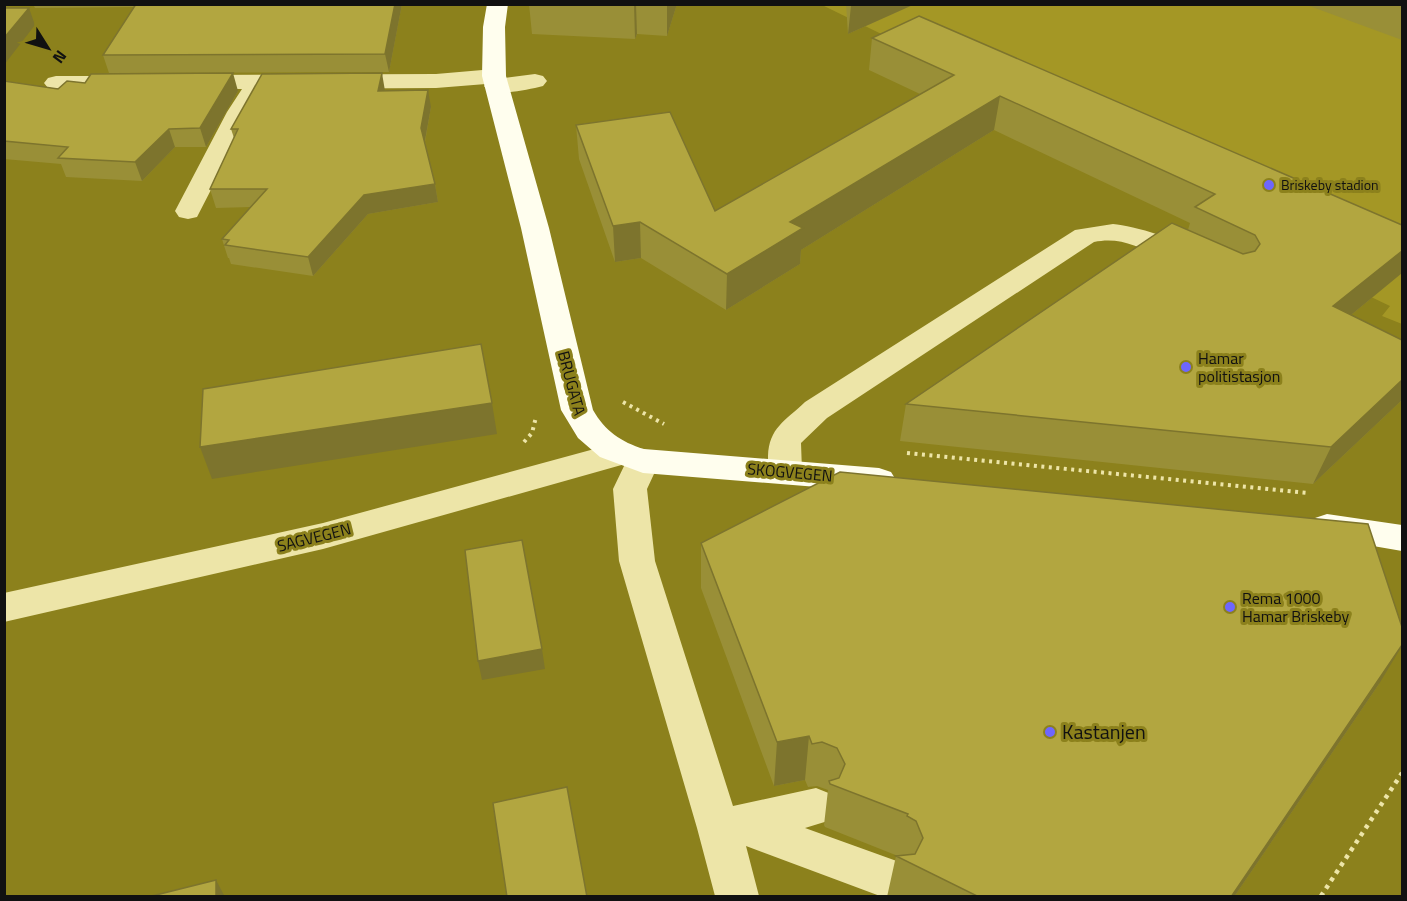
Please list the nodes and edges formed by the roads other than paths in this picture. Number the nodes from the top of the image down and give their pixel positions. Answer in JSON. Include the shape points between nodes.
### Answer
{"nodes":[{"id":1,"x":498,"y":4,"type":"edge"},
{"id":2,"x":495,"y":81,"type":"junction"},
{"id":3,"x":535,"y":81,"type":"dead end"},
{"id":4,"x":127,"y":82,"type":"edge"},
{"id":5,"x":163,"y":82,"type":"edge"},
{"id":6,"x":258,"y":82,"type":"junction"},
{"id":7,"x":56,"y":83,"type":"dead end"},
{"id":8,"x":188,"y":211,"type":"dead end"},
{"id":9,"x":1211,"y":270,"type":"edge"},
{"id":10,"x":632,"y":458,"type":"junction"},
{"id":11,"x":907,"y":468,"type":"road end"},
{"id":12,"x":784,"y":471,"type":"junction"},
{"id":13,"x":1292,"y":523,"type":"edge"},
{"id":14,"x":1402,"y":538,"type":"edge"},
{"id":15,"x":4,"y":609,"type":"edge"},
{"id":16,"x":816,"y":807,"type":"dead end"},
{"id":17,"x":728,"y":826,"type":"junction"},
{"id":18,"x":889,"y":879,"type":"dead end"},
{"id":19,"x":737,"y":897,"type":"edge"}],
"edges":[{"from":1,"to":2,"type":"main road","name":"BRUGATA","via":[[494,27]]},
{"from":2,"to":3,"type":"street"},
{"from":2,"to":6,"type":"street"},
{"from":2,"to":10,"type":"main road","name":"BRUGATA","via":[[535,228],[577,410],[597,442]]},
{"from":4,"to":7,"type":"street"},
{"from":5,"to":6,"type":"street"},
{"from":6,"to":8,"type":"street"},
{"from":9,"to":12,"type":"street","via":[[1141,236],[1113,230],[1085,236],[816,410],[785,440]]},
{"from":10,"to":12,"type":"main road","name":"SKOGVEGEN"},
{"from":10,"to":15,"type":"street","name":"SAGVEGEN","via":[[323,536]]},
{"from":10,"to":17,"type":"street","via":[[630,489],[637,561]]},
{"from":11,"to":12,"type":"main road","name":"SKOGVEGEN"},
{"from":13,"to":14,"type":"main road"},
{"from":16,"to":17,"type":"street"},
{"from":17,"to":18,"type":"street"},
{"from":17,"to":19,"type":"street"}]}
